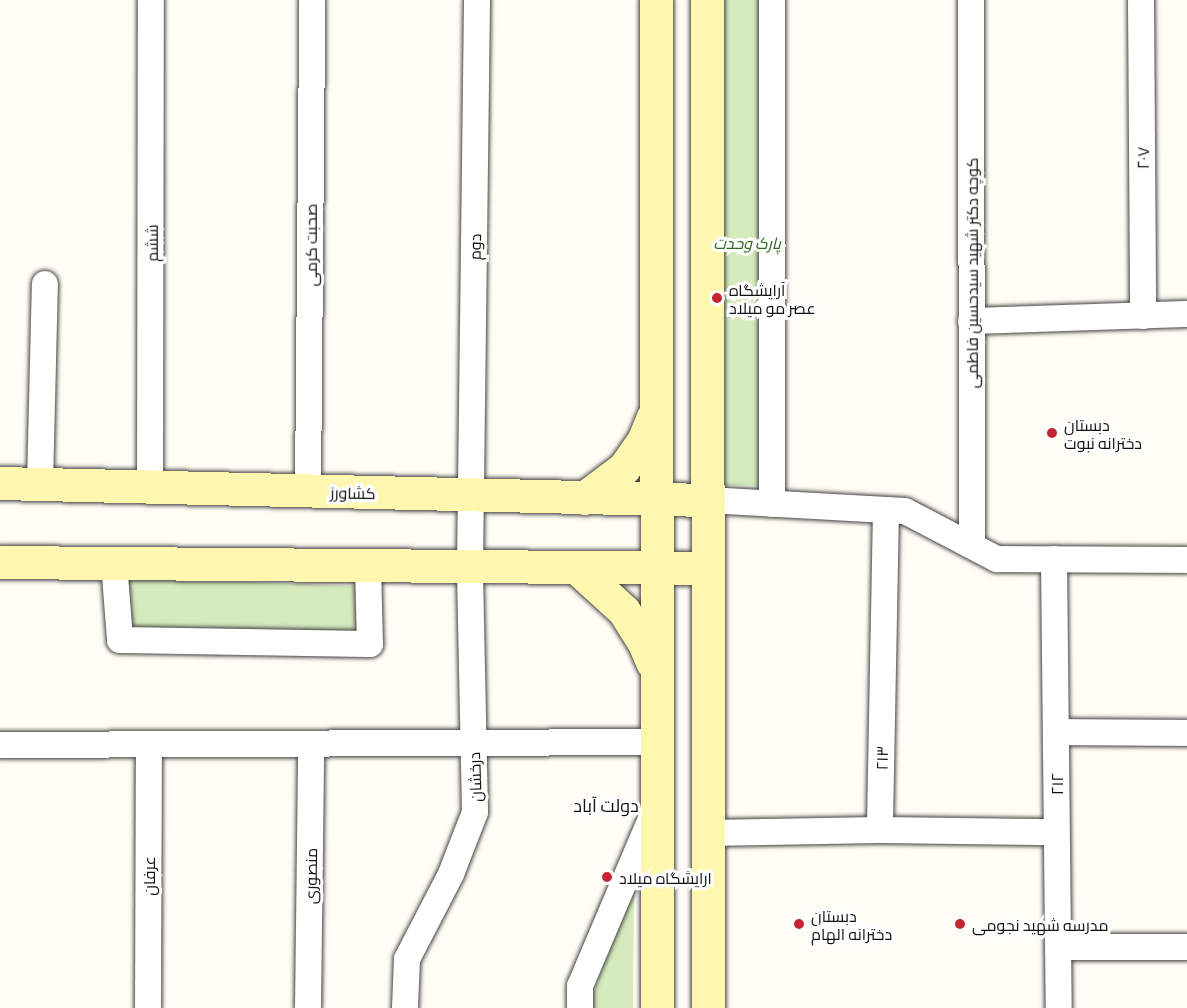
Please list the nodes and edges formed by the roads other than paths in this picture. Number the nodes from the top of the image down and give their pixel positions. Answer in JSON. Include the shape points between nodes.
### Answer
{"nodes":[{"id":1,"x":151,"y":0,"type":"edge"},
{"id":2,"x":312,"y":0,"type":"edge"},
{"id":3,"x":477,"y":0,"type":"edge"},
{"id":4,"x":656,"y":0,"type":"edge"},
{"id":5,"x":707,"y":0,"type":"edge"},
{"id":6,"x":772,"y":0,"type":"edge"},
{"id":7,"x":971,"y":0,"type":"edge"},
{"id":8,"x":1142,"y":0,"type":"edge"},
{"id":9,"x":45,"y":284,"type":"dead end"},
{"id":10,"x":1187,"y":315,"type":"edge"},
{"id":11,"x":1143,"y":316,"type":"junction"},
{"id":12,"x":971,"y":321,"type":"junction"},
{"id":13,"x":656,"y":406,"type":"junction"},
{"id":14,"x":0,"y":483,"type":"edge"},
{"id":15,"x":40,"y":484,"type":"junction"},
{"id":16,"x":150,"y":486,"type":"junction"},
{"id":17,"x":308,"y":490,"type":"junction"},
{"id":18,"x":470,"y":495,"type":"junction"},
{"id":19,"x":584,"y":498,"type":"junction"},
{"id":20,"x":656,"y":499,"type":"junction"},
{"id":21,"x":707,"y":500,"type":"junction"},
{"id":22,"x":772,"y":504,"type":"junction"},
{"id":23,"x":886,"y":510,"type":"junction"},
{"id":24,"x":972,"y":545,"type":"junction"},
{"id":25,"x":1054,"y":559,"type":"junction"},
{"id":26,"x":1187,"y":560,"type":"edge"},
{"id":27,"x":0,"y":562,"type":"edge"},
{"id":28,"x":114,"y":563,"type":"junction"},
{"id":29,"x":368,"y":565,"type":"junction"},
{"id":30,"x":470,"y":566,"type":"junction"},
{"id":31,"x":576,"y":567,"type":"junction"},
{"id":32,"x":656,"y":567,"type":"junction"},
{"id":33,"x":707,"y":568,"type":"junction"},
{"id":34,"x":656,"y":679,"type":"junction"},
{"id":35,"x":1056,"y":732,"type":"junction"},
{"id":36,"x":1187,"y":733,"type":"edge"},
{"id":37,"x":473,"y":742,"type":"junction"},
{"id":38,"x":656,"y":742,"type":"junction"},
{"id":39,"x":149,"y":744,"type":"junction"},
{"id":40,"x":311,"y":744,"type":"junction"},
{"id":41,"x":0,"y":745,"type":"edge"},
{"id":42,"x":656,"y":806,"type":"junction"},
{"id":43,"x":880,"y":830,"type":"junction"},
{"id":44,"x":1056,"y":832,"type":"junction"},
{"id":45,"x":708,"y":833,"type":"junction"},
{"id":46,"x":1058,"y":946,"type":"junction"},
{"id":47,"x":1187,"y":947,"type":"edge"},
{"id":48,"x":148,"y":1008,"type":"edge"},
{"id":49,"x":308,"y":1008,"type":"edge"},
{"id":50,"x":405,"y":1008,"type":"edge"},
{"id":51,"x":580,"y":1008,"type":"edge"},
{"id":52,"x":657,"y":1008,"type":"edge"},
{"id":53,"x":708,"y":1008,"type":"edge"},
{"id":54,"x":1059,"y":1008,"type":"edge"}],
"edges":[{"from":1,"to":16,"type":"street","name":"ششم"},
{"from":2,"to":17,"type":"street","name":"صحبت کرمی"},
{"from":3,"to":18,"type":"street","name":"دوم"},
{"from":4,"to":13,"type":"street"},
{"from":5,"to":21,"type":"street"},
{"from":6,"to":22,"type":"street"},
{"from":7,"to":12,"type":"street","name":"کوچه دکتر شهید سیدحسین فاطمی"},
{"from":8,"to":11,"type":"street","name":"۲۰۷"},
{"from":9,"to":15,"type":"street"},
{"from":10,"to":11,"type":"street"},
{"from":11,"to":12,"type":"street"},
{"from":12,"to":24,"type":"street","name":"کوچه دکتر شهید سیدحسین فاطمی"},
{"from":13,"to":19,"type":"street","via":[[635,454],[612,479]]},
{"from":13,"to":20,"type":"street"},
{"from":14,"to":15,"type":"street","name":"کشاورز"},
{"from":15,"to":16,"type":"street","name":"کشاورز"},
{"from":16,"to":17,"type":"street","name":"کشاورز"},
{"from":17,"to":18,"type":"street","name":"کشاورز"},
{"from":18,"to":19,"type":"street","name":"کشاورز"},
{"from":18,"to":30,"type":"street","name":"دوم"},
{"from":19,"to":20,"type":"street","name":"کشاورز"},
{"from":20,"to":21,"type":"street","name":"کشاورز"},
{"from":20,"to":32,"type":"street"},
{"from":21,"to":22,"type":"street"},
{"from":21,"to":33,"type":"street"},
{"from":22,"to":23,"type":"street"},
{"from":23,"to":24,"type":"street","via":[[905,511]]},
{"from":23,"to":43,"type":"street","name":"۲۱۳"},
{"from":24,"to":25,"type":"street","via":[[997,559]]},
{"from":25,"to":26,"type":"street"},
{"from":25,"to":35,"type":"street","name":"۲۱۲"},
{"from":27,"to":28,"type":"street"},
{"from":28,"to":29,"type":"street"},
{"from":28,"to":29,"type":"street","via":[[120,640],[370,644]]},
{"from":29,"to":30,"type":"street"},
{"from":30,"to":31,"type":"street"},
{"from":30,"to":37,"type":"street","name":"درخشان"},
{"from":31,"to":32,"type":"street"},
{"from":31,"to":34,"type":"street","via":[[624,611],[644,643]]},
{"from":32,"to":33,"type":"street"},
{"from":32,"to":34,"type":"street"},
{"from":33,"to":45,"type":"street"},
{"from":34,"to":38,"type":"street"},
{"from":35,"to":36,"type":"street"},
{"from":35,"to":44,"type":"street","name":"۲۱۲"},
{"from":37,"to":38,"type":"street"},
{"from":37,"to":40,"type":"street"},
{"from":37,"to":50,"type":"street","name":"درخشان","via":[[475,812],[451,874],[407,959]]},
{"from":38,"to":42,"type":"street"},
{"from":39,"to":40,"type":"street"},
{"from":39,"to":41,"type":"street"},
{"from":39,"to":48,"type":"street","name":"عرفان"},
{"from":40,"to":49,"type":"street","name":"منصوری"},
{"from":42,"to":51,"type":"street","via":[[580,986]]},
{"from":42,"to":52,"type":"street"},
{"from":43,"to":44,"type":"street"},
{"from":43,"to":45,"type":"street"},
{"from":44,"to":46,"type":"street","name":"۲۱۲"},
{"from":45,"to":53,"type":"street"},
{"from":46,"to":47,"type":"street"},
{"from":46,"to":54,"type":"street","name":"۲۱۲"}]}
